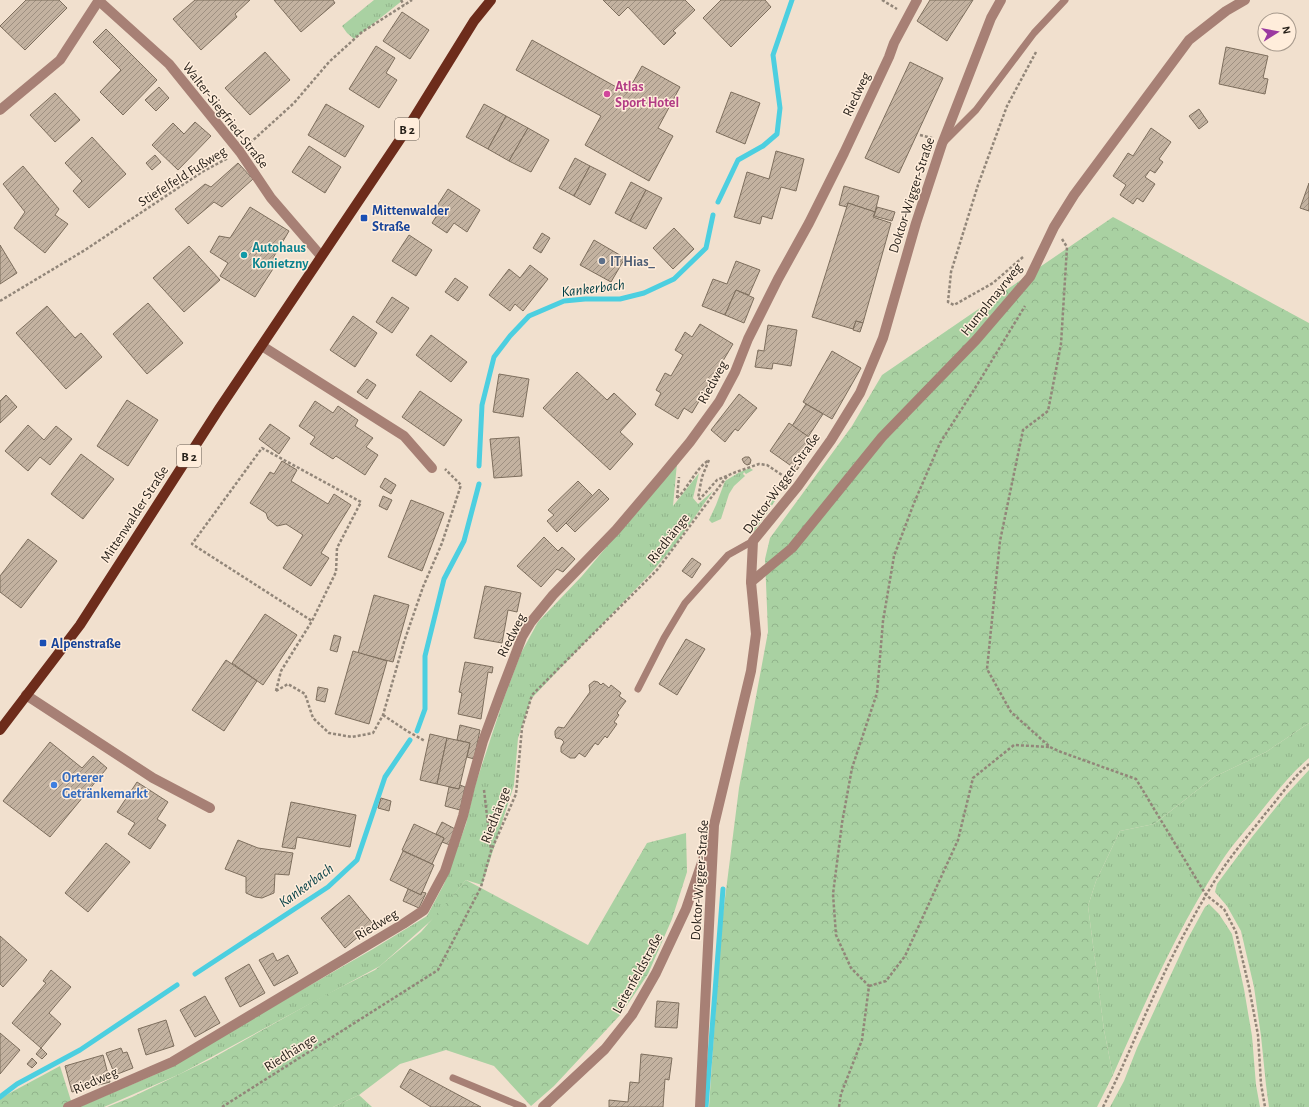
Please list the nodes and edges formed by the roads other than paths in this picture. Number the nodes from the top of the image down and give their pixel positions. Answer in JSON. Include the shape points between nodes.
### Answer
{"nodes":[{"id":1,"x":99,"y":0,"type":"edge"},
{"id":2,"x":491,"y":0,"type":"edge"},
{"id":3,"x":917,"y":0,"type":"edge"},
{"id":4,"x":1001,"y":0,"type":"edge"},
{"id":5,"x":1065,"y":0,"type":"edge"},
{"id":6,"x":1245,"y":0,"type":"edge"},
{"id":7,"x":0,"y":110,"type":"edge"},
{"id":8,"x":938,"y":141,"type":"junction"},
{"id":9,"x":320,"y":256,"type":"junction"},
{"id":10,"x":262,"y":346,"type":"junction"},
{"id":11,"x":432,"y":468,"type":"dead end"},
{"id":12,"x":753,"y":541,"type":"junction"},
{"id":13,"x":751,"y":582,"type":"junction"},
{"id":14,"x":638,"y":689,"type":"dead end"},
{"id":15,"x":26,"y":695,"type":"junction"},
{"id":16,"x":0,"y":730,"type":"edge"},
{"id":17,"x":210,"y":808,"type":"dead end"},
{"id":18,"x":714,"y":825,"type":"junction"},
{"id":19,"x":453,"y":1078,"type":"dead end"},
{"id":20,"x":68,"y":1107,"type":"edge"},
{"id":21,"x":523,"y":1107,"type":"edge"},
{"id":22,"x":543,"y":1107,"type":"edge"},
{"id":23,"x":700,"y":1107,"type":"edge"}],
"edges":[{"from":1,"to":7,"type":"street","via":[[60,60]]},
{"from":1,"to":9,"type":"street","name":"Walter-Siegfried-Straße","via":[[169,64],[240,152],[271,198]]},
{"from":2,"to":9,"type":"main road","name":"Mittenwalder Straße","number":"B 2","via":[[474,21],[409,126]]},
{"from":3,"to":20,"type":"street","name":"Riedweg","via":[[894,42],[844,153],[778,279],[719,402],[662,477],[616,530],[552,595],[522,637],[483,741],[464,816],[445,872],[424,910],[172,1062]]},
{"from":4,"to":8,"type":"street","name":"Doktor-Wigger-Straße"},
{"from":5,"to":8,"type":"lane","via":[[1034,33],[976,110]]},
{"from":6,"to":13,"type":"street","name":"Humplmayrweg","via":[[1226,11],[1189,40],[1074,195],[1055,226],[1030,277],[981,334],[882,437],[792,548]]},
{"from":8,"to":12,"type":"street","name":"Doktor-Wigger-Straße","via":[[883,338],[860,393],[798,486]]},
{"from":9,"to":10,"type":"main road","name":"Mittenwalder Straße","number":"B 2"},
{"from":10,"to":11,"type":"street","via":[[404,436]]},
{"from":10,"to":15,"type":"main road","name":"Mittenwalder Straße","number":"B 2","via":[[80,625]]},
{"from":12,"to":13,"type":"street","name":"Doktor-Wigger-Straße"},
{"from":12,"to":14,"type":"lane","via":[[728,555],[685,603]]},
{"from":13,"to":18,"type":"street","name":"Doktor-Wigger-Straße","via":[[756,634],[751,671]]},
{"from":15,"to":16,"type":"main road","name":"Mittenwalder Straße","number":"B 2"},
{"from":15,"to":17,"type":"street","via":[[153,778]]},
{"from":18,"to":22,"type":"street","name":"Leitenfeldstraße","via":[[686,909],[656,973],[632,1015],[605,1049]]},
{"from":18,"to":23,"type":"street","name":"Doktor-Wigger-Straße"},
{"from":19,"to":21,"type":"lane"}]}
